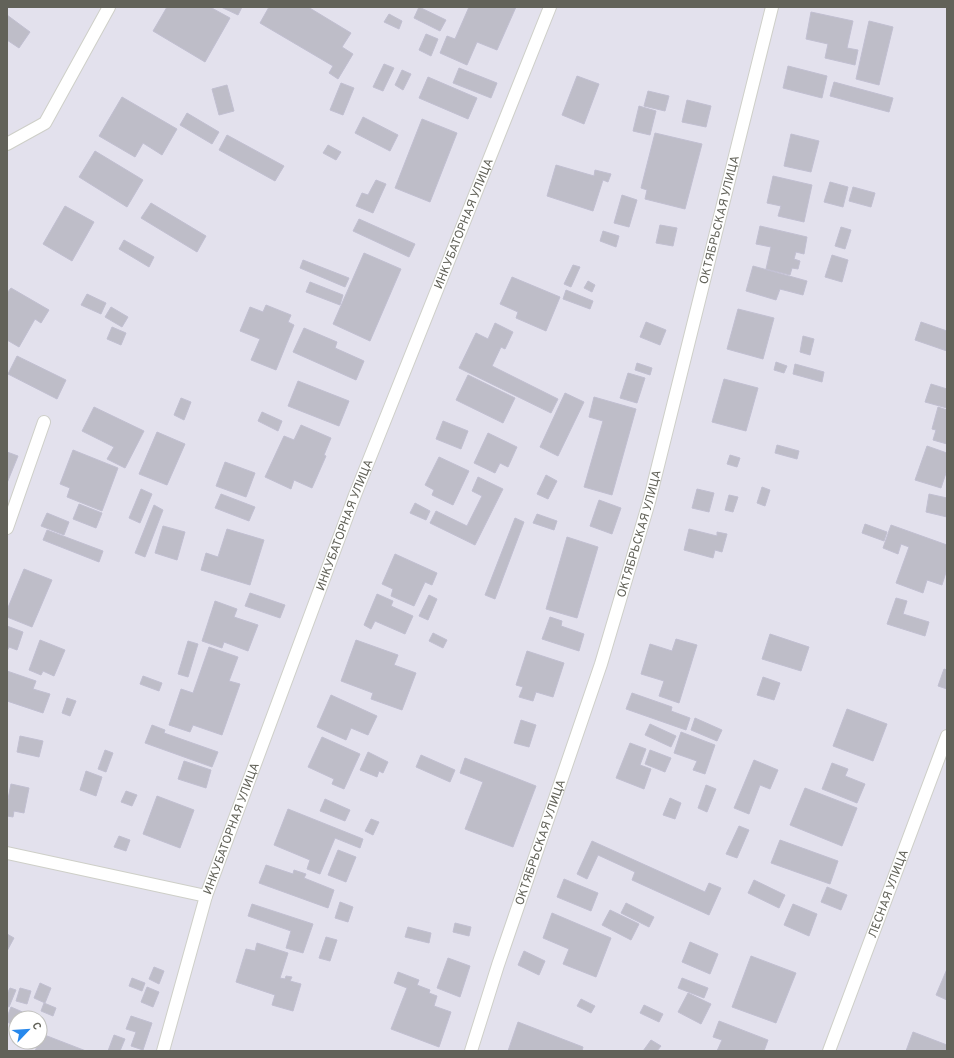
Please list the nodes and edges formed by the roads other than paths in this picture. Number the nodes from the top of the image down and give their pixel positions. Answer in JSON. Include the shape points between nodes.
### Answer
{"nodes":[{"id":1,"x":109,"y":7,"type":"edge"},
{"id":2,"x":550,"y":7,"type":"edge"},
{"id":3,"x":772,"y":7,"type":"edge"},
{"id":4,"x":7,"y":144,"type":"edge"},
{"id":5,"x":44,"y":422,"type":"dead end"},
{"id":6,"x":7,"y":528,"type":"edge"},
{"id":7,"x":947,"y":736,"type":"edge"},
{"id":8,"x":7,"y":853,"type":"edge"},
{"id":9,"x":206,"y":896,"type":"junction"},
{"id":10,"x":163,"y":1051,"type":"edge"},
{"id":11,"x":471,"y":1051,"type":"edge"},
{"id":12,"x":829,"y":1051,"type":"edge"}],
"edges":[{"from":1,"to":4,"type":"street","via":[[44,123]]},
{"from":2,"to":9,"type":"street","name":"ИНКУБАТОРНАЯ УЛИЦА","via":[[355,495]]},
{"from":3,"to":11,"type":"street","name":"ОКТЯБРЬСКАЯ УЛИЦА","via":[[649,502],[601,664]]},
{"from":5,"to":6,"type":"street"},
{"from":7,"to":12,"type":"street","name":"ЛЕСНАЯ УЛИЦА"},
{"from":8,"to":9,"type":"street"},
{"from":9,"to":10,"type":"street","name":"ИНКУБАТОРНАЯ УЛИЦА"}]}
